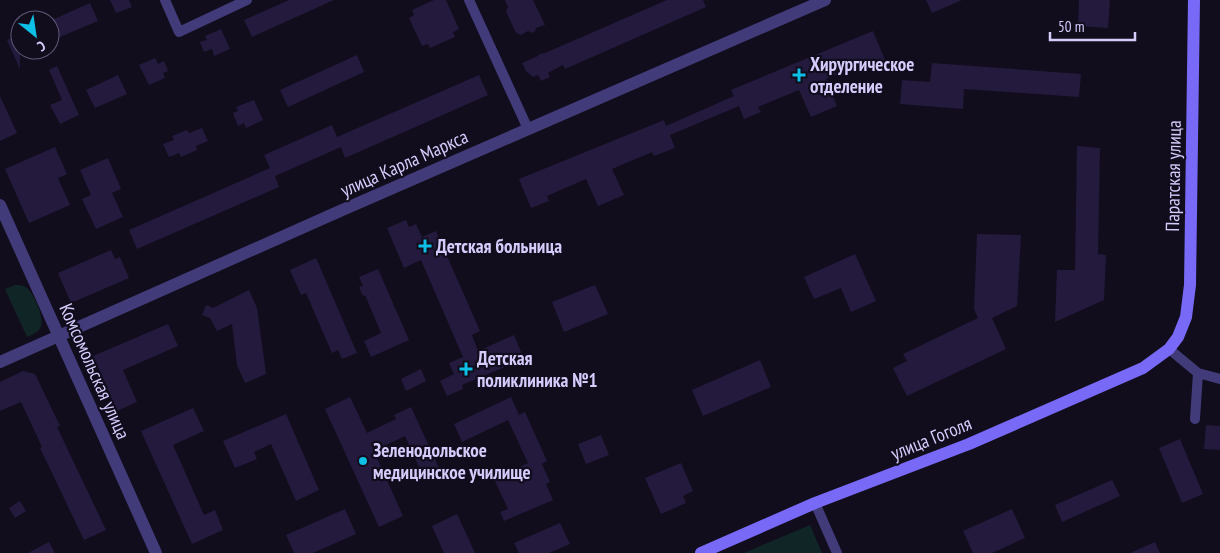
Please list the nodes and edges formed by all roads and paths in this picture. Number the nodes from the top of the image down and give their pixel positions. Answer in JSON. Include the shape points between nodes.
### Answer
{"nodes":[{"id":1,"x":164,"y":0,"type":"edge"},
{"id":2,"x":247,"y":0,"type":"edge"},
{"id":3,"x":469,"y":0,"type":"edge"},
{"id":4,"x":824,"y":0,"type":"edge"},
{"id":5,"x":1194,"y":0,"type":"edge"},
{"id":6,"x":528,"y":129,"type":"junction"},
{"id":7,"x":0,"y":205,"type":"edge"},
{"id":8,"x":59,"y":336,"type":"junction"},
{"id":9,"x":1169,"y":349,"type":"junction"},
{"id":10,"x":0,"y":362,"type":"edge"},
{"id":11,"x":1198,"y":373,"type":"junction"},
{"id":12,"x":1220,"y":379,"type":"edge"},
{"id":13,"x":1195,"y":419,"type":"dead end"},
{"id":14,"x":815,"y":503,"type":"junction"},
{"id":15,"x":156,"y":553,"type":"edge"},
{"id":16,"x":701,"y":553,"type":"edge"},
{"id":17,"x":837,"y":553,"type":"edge"}],
"edges":[{"from":1,"to":2,"type":"street","via":[[179,32]]},
{"from":3,"to":6,"type":"street"},
{"from":4,"to":6,"type":"street","name":"улица Карла Маркса"},
{"from":5,"to":9,"type":"main road","name":"Паратская улица","via":[[1190,285],[1186,317]]},
{"from":6,"to":8,"type":"street","name":"улица Карла Маркса"},
{"from":7,"to":8,"type":"street","name":"Комсомольская улица"},
{"from":8,"to":10,"type":"street","name":"улица Карла Маркса"},
{"from":8,"to":15,"type":"street","name":"Комсомольская улица"},
{"from":9,"to":11,"type":"street"},
{"from":9,"to":14,"type":"main road","name":"улица Гоголя","via":[[1143,368],[969,444]]},
{"from":11,"to":12,"type":"street"},
{"from":11,"to":13,"type":"street"},
{"from":14,"to":16,"type":"main road","name":"улица Гоголя"},
{"from":14,"to":17,"type":"street"}]}
